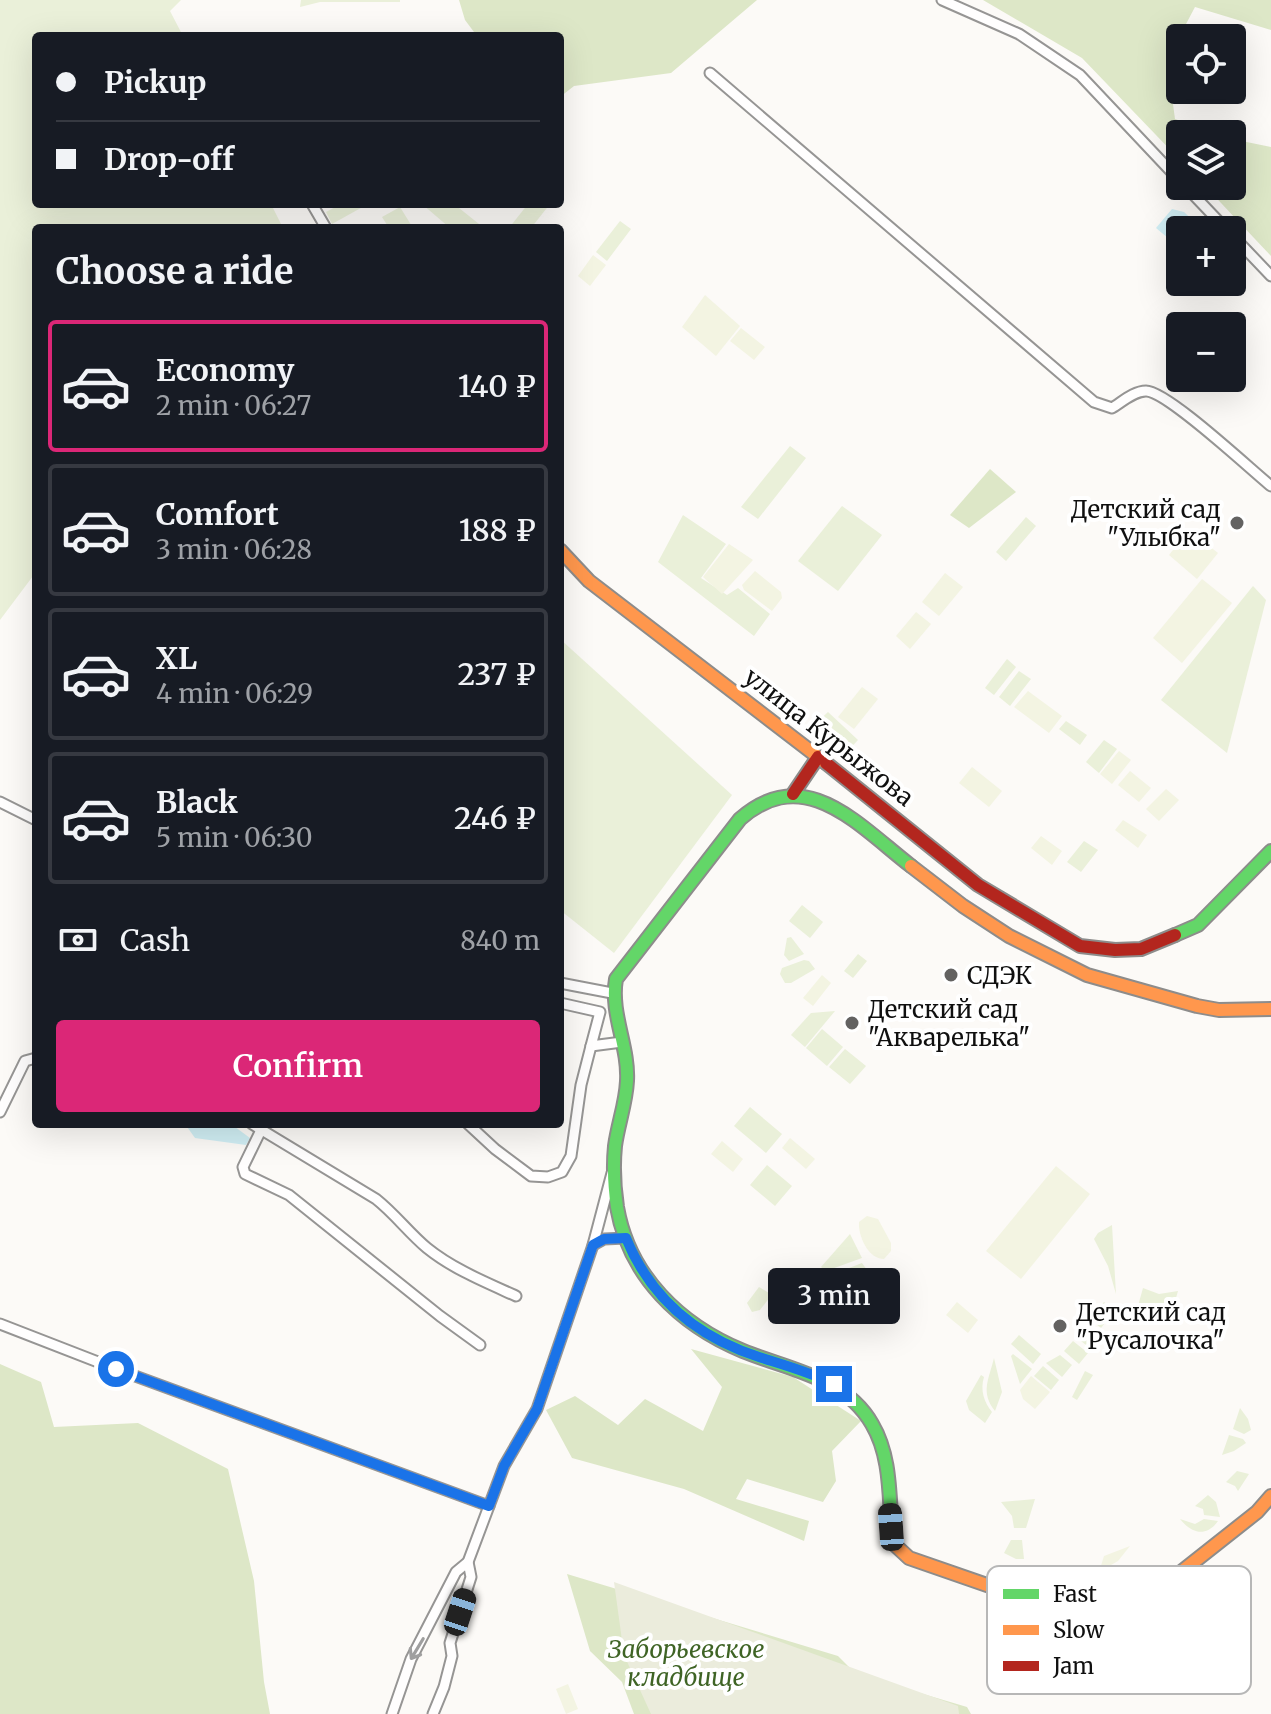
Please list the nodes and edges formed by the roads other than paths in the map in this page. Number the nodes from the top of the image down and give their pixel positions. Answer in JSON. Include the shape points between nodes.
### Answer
{"nodes":[{"id":1,"x":942,"y":0,"type":"edge"},
{"id":2,"x":710,"y":73,"type":"dead end"},
{"id":3,"x":1166,"y":166,"type":"edge"},
{"id":4,"x":1198,"y":200,"type":"edge"},
{"id":5,"x":1214,"y":216,"type":"edge"},
{"id":6,"x":1246,"y":250,"type":"edge"},
{"id":7,"x":1271,"y":276,"type":"edge"},
{"id":8,"x":1271,"y":486,"type":"edge"},
{"id":9,"x":564,"y":554,"type":"edge"},
{"id":10,"x":818,"y":757,"type":"junction"},
{"id":11,"x":793,"y":794,"type":"junction"},
{"id":12,"x":0,"y":802,"type":"edge"},
{"id":13,"x":32,"y":818,"type":"edge"},
{"id":14,"x":1271,"y":851,"type":"edge"},
{"id":15,"x":564,"y":984,"type":"edge"},
{"id":16,"x":612,"y":993,"type":"junction"},
{"id":17,"x":564,"y":1004,"type":"edge"},
{"id":18,"x":1271,"y":1009,"type":"edge"},
{"id":19,"x":622,"y":1042,"type":"junction"},
{"id":20,"x":591,"y":1046,"type":"junction"},
{"id":21,"x":32,"y":1059,"type":"edge"},
{"id":22,"x":0,"y":1112,"type":"edge"},
{"id":23,"x":256,"y":1128,"type":"edge"},
{"id":24,"x":258,"y":1128,"type":"edge"},
{"id":25,"x":472,"y":1128,"type":"edge"},
{"id":26,"x":613,"y":1168,"type":"junction"},
{"id":27,"x":626,"y":1238,"type":"junction"},
{"id":28,"x":593,"y":1245,"type":"junction"},
{"id":29,"x":516,"y":1296,"type":"dead end"},
{"id":30,"x":0,"y":1324,"type":"edge"},
{"id":31,"x":480,"y":1345,"type":"dead end"},
{"id":32,"x":1271,"y":1496,"type":"edge"},
{"id":33,"x":489,"y":1506,"type":"junction"},
{"id":34,"x":468,"y":1562,"type":"junction"},
{"id":35,"x":1189,"y":1566,"type":"edge"},
{"id":36,"x":987,"y":1586,"type":"edge"},
{"id":37,"x":392,"y":1714,"type":"edge"},
{"id":38,"x":433,"y":1714,"type":"edge"}],
"edges":[{"from":1,"to":3,"type":"street","via":[[1019,34],[1080,75]]},
{"from":2,"to":8,"type":"street","via":[[1094,402],[1112,408],[1149,390]]},
{"from":4,"to":5,"type":"street"},
{"from":6,"to":7,"type":"street"},
{"from":9,"to":10,"type":"street","name":"улица Курыжова","via":[[589,581]]},
{"from":10,"to":11,"type":"street"},
{"from":10,"to":14,"type":"street","name":"улица Курыжова","via":[[978,885],[1080,946],[1141,949],[1198,925]]},
{"from":11,"to":16,"type":"street","via":[[763,800],[740,819],[616,979]]},
{"from":11,"to":18,"type":"street","via":[[839,810],[963,906],[1087,975],[1197,1006]]},
{"from":12,"to":13,"type":"street"},
{"from":15,"to":16,"type":"street"},
{"from":16,"to":19,"type":"street"},
{"from":17,"to":20,"type":"street","via":[[600,1012]]},
{"from":19,"to":20,"type":"street"},
{"from":19,"to":26,"type":"street","via":[[627,1081]]},
{"from":20,"to":25,"type":"street","via":[[571,1156],[562,1172],[531,1176]]},
{"from":21,"to":22,"type":"street","via":[[25,1061]]},
{"from":23,"to":31,"type":"street","via":[[245,1174],[289,1195]]},
{"from":24,"to":29,"type":"street","via":[[376,1199],[441,1258]]},
{"from":26,"to":27,"type":"street"},
{"from":26,"to":28,"type":"street"},
{"from":27,"to":28,"type":"street"},
{"from":27,"to":36,"type":"street","via":[[653,1288],[702,1333],[819,1377],[859,1406],[884,1455],[895,1545],[919,1563]]},
{"from":28,"to":33,"type":"street","via":[[537,1409],[504,1466]]},
{"from":30,"to":33,"type":"street"},
{"from":32,"to":35,"type":"street"},
{"from":33,"to":34,"type":"street"},
{"from":34,"to":37,"type":"street","one_way":true,"via":[[458,1568],[411,1659]]},
{"from":34,"to":38,"type":"street","via":[[471,1577]]}]}
